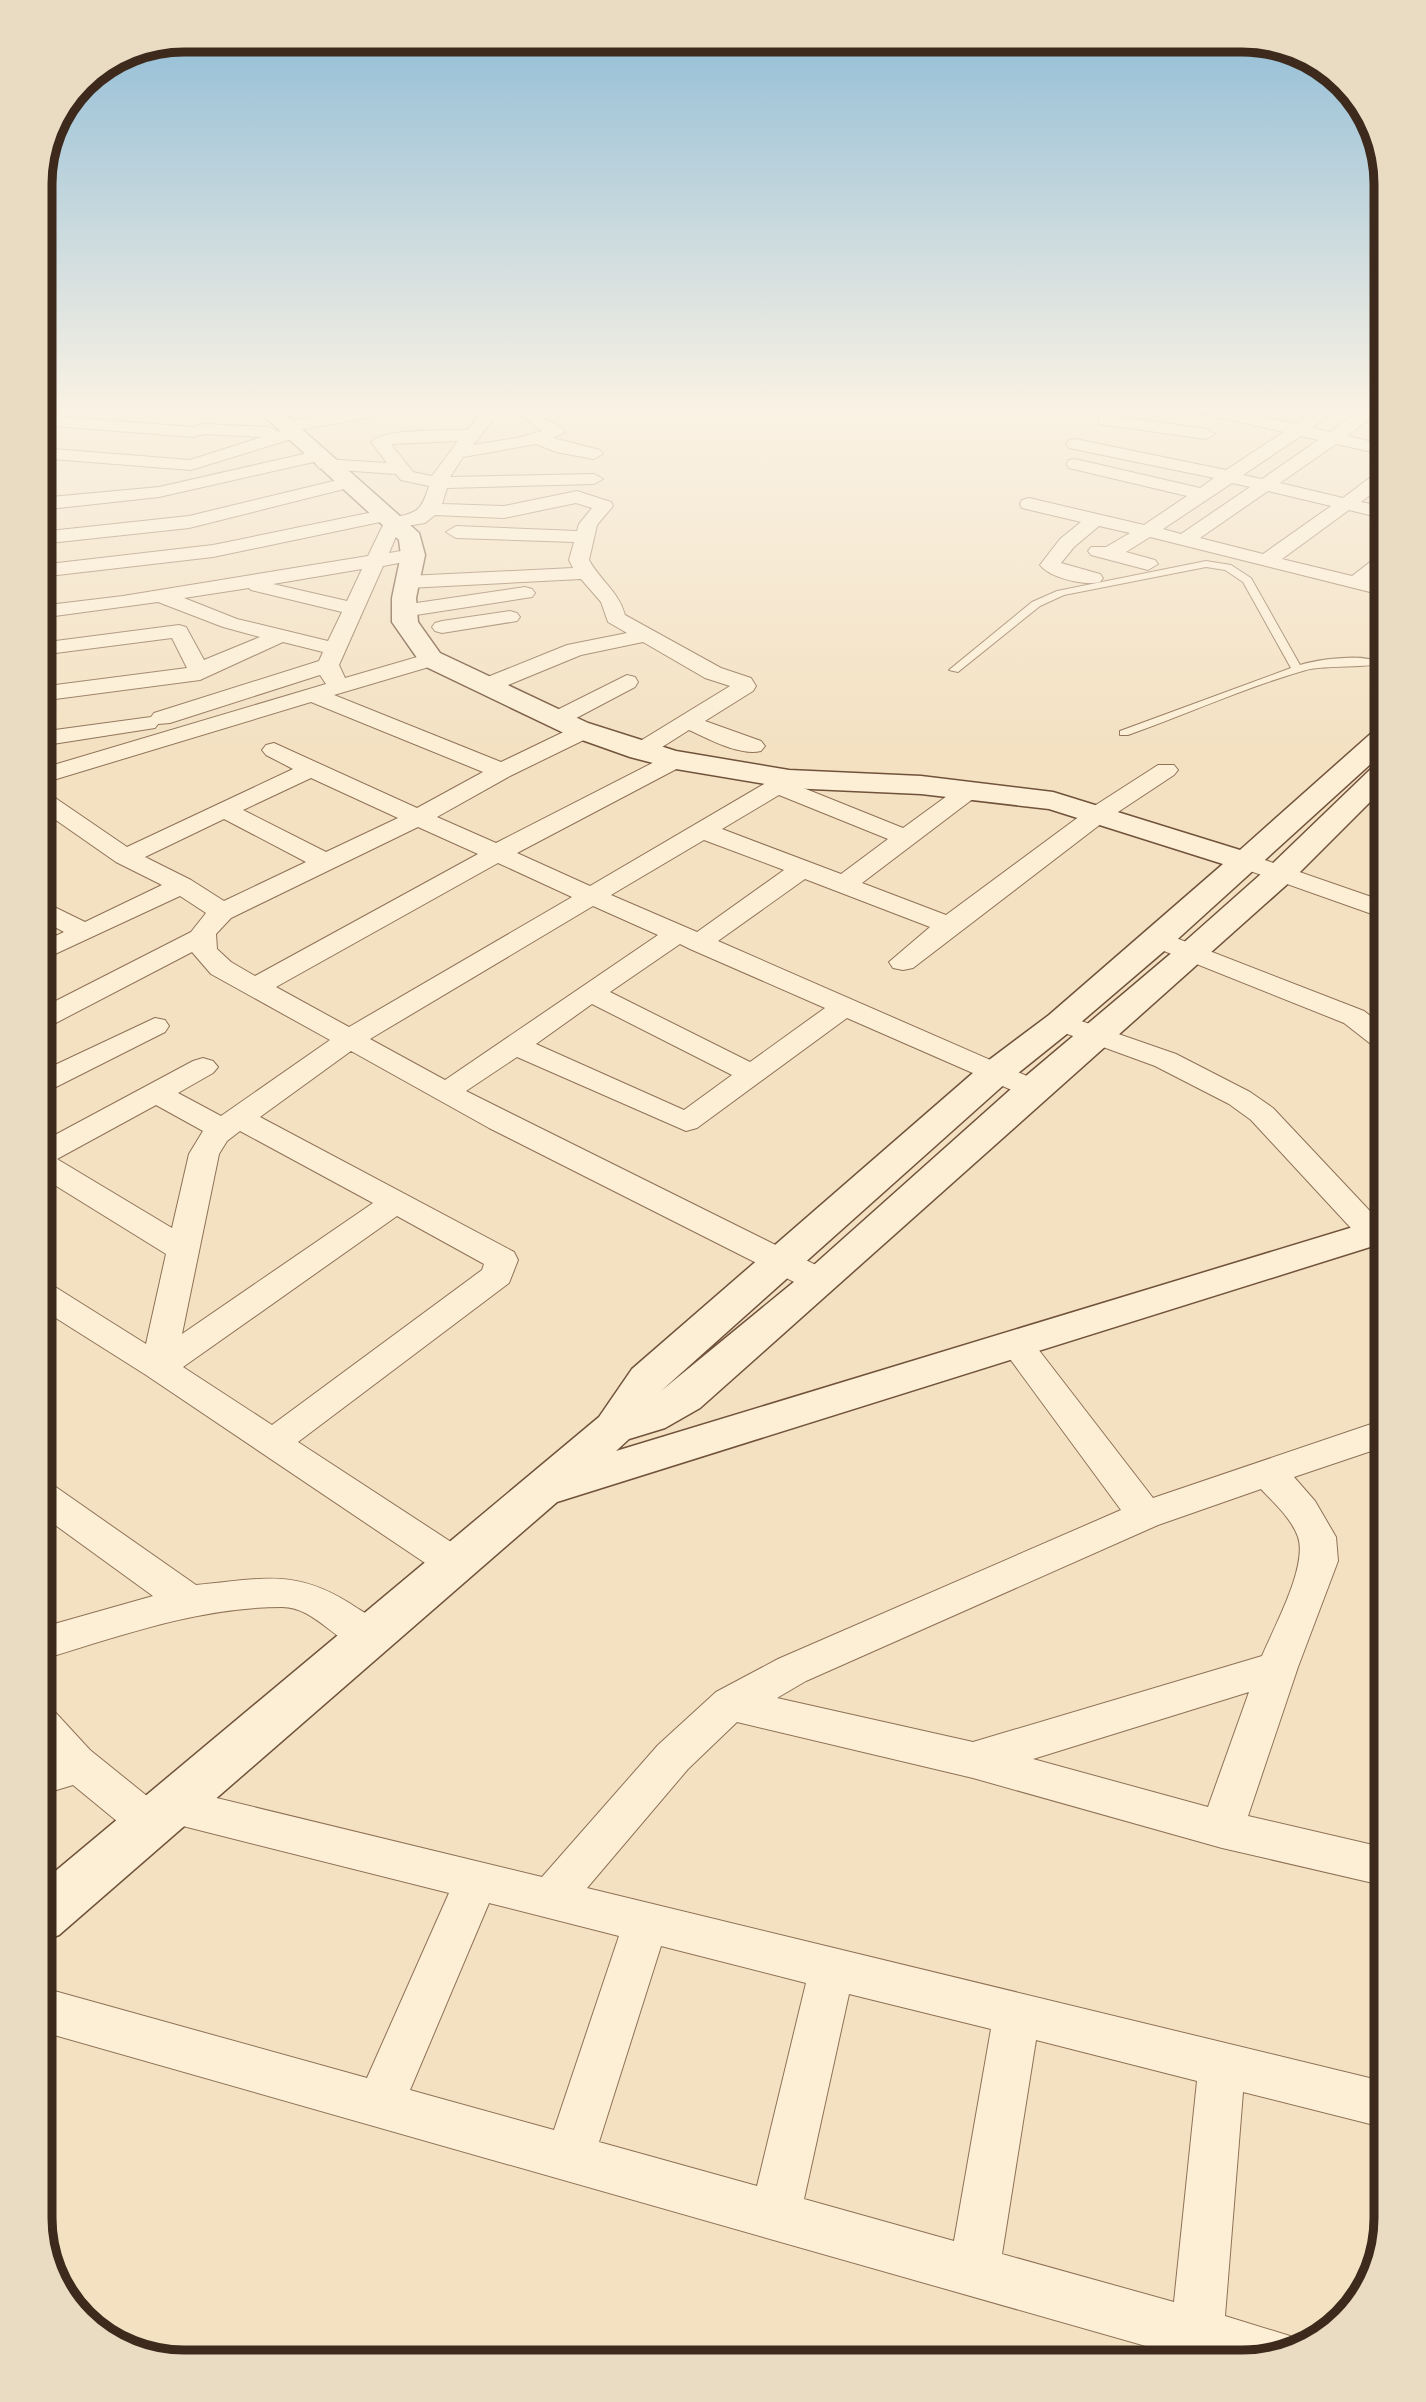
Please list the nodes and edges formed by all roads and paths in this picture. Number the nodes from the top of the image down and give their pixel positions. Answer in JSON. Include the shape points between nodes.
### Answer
{"nodes":[{"id":1,"x":197,"y":520,"type":"edge"},
{"id":2,"x":390,"y":520,"type":"edge"},
{"id":3,"x":406,"y":520,"type":"edge"},
{"id":4,"x":591,"y":520,"type":"edge"},
{"id":5,"x":1095,"y":520,"type":"edge"},
{"id":6,"x":1101,"y":520,"type":"edge"},
{"id":7,"x":1164,"y":520,"type":"edge"},
{"id":8,"x":1214,"y":520,"type":"edge"},
{"id":9,"x":1323,"y":520,"type":"edge"},
{"id":10,"x":393,"y":523,"type":"junction"},
{"id":11,"x":1147,"y":531,"type":"junction"},
{"id":12,"x":53,"y":537,"type":"edge"},
{"id":13,"x":584,"y":537,"type":"junction"},
{"id":14,"x":1185,"y":540,"type":"junction"},
{"id":15,"x":1067,"y":543,"type":"junction"},
{"id":16,"x":1109,"y":554,"type":"junction"},
{"id":17,"x":413,"y":555,"type":"junction"},
{"id":18,"x":1267,"y":560,"type":"junction"},
{"id":19,"x":375,"y":561,"type":"junction"},
{"id":20,"x":1148,"y":564,"type":"dead end"},
{"id":21,"x":1374,"y":569,"type":"edge"},
{"id":22,"x":53,"y":570,"type":"edge"},
{"id":23,"x":586,"y":573,"type":"junction"},
{"id":24,"x":1093,"y":578,"type":"dead end"},
{"id":25,"x":243,"y":582,"type":"junction"},
{"id":26,"x":408,"y":582,"type":"junction"},
{"id":27,"x":1356,"y":583,"type":"junction"},
{"id":28,"x":1374,"y":587,"type":"edge"},
{"id":29,"x":541,"y":590,"type":"dead end"},
{"id":30,"x":158,"y":596,"type":"junction"},
{"id":31,"x":53,"y":610,"type":"edge"},
{"id":32,"x":353,"y":610,"type":"junction"},
{"id":33,"x":510,"y":617,"type":"dead end"},
{"id":34,"x":407,"y":622,"type":"junction"},
{"id":35,"x":230,"y":623,"type":"junction"},
{"id":36,"x":179,"y":631,"type":"junction"},
{"id":37,"x":280,"y":636,"type":"junction"},
{"id":38,"x":644,"y":636,"type":"junction"},
{"id":39,"x":111,"y":640,"type":"junction"},
{"id":40,"x":53,"y":647,"type":"edge"},
{"id":41,"x":431,"y":659,"type":"junction"},
{"id":42,"x":1374,"y":663,"type":"edge"},
{"id":43,"x":334,"y":666,"type":"junction"},
{"id":44,"x":1297,"y":669,"type":"junction"},
{"id":45,"x":954,"y":670,"type":"dead end"},
{"id":46,"x":199,"y":672,"type":"junction"},
{"id":47,"x":627,"y":682,"type":"dead end"},
{"id":48,"x":125,"y":683,"type":"junction"},
{"id":49,"x":488,"y":685,"type":"junction"},
{"id":50,"x":53,"y":692,"type":"edge"},
{"id":51,"x":313,"y":695,"type":"junction"},
{"id":52,"x":212,"y":702,"type":"junction"},
{"id":53,"x":557,"y":719,"type":"junction"},
{"id":54,"x":689,"y":722,"type":"junction"},
{"id":55,"x":147,"y":723,"type":"junction"},
{"id":56,"x":584,"y":731,"type":"junction"},
{"id":57,"x":1124,"y":733,"type":"dead end"},
{"id":58,"x":53,"y":737,"type":"edge"},
{"id":59,"x":753,"y":746,"type":"dead end"},
{"id":60,"x":1374,"y":746,"type":"edge"},
{"id":61,"x":274,"y":750,"type":"dead end"},
{"id":62,"x":640,"y":751,"type":"junction"},
{"id":63,"x":53,"y":752,"type":"edge"},
{"id":64,"x":676,"y":760,"type":"junction"},
{"id":65,"x":311,"y":769,"type":"junction"},
{"id":66,"x":1166,"y":770,"type":"dead end"},
{"id":67,"x":502,"y":771,"type":"junction"},
{"id":68,"x":53,"y":773,"type":"edge"},
{"id":69,"x":783,"y":782,"type":"junction"},
{"id":70,"x":1374,"y":782,"type":"edge"},
{"id":71,"x":970,"y":790,"type":"junction"},
{"id":72,"x":53,"y":807,"type":"edge"},
{"id":73,"x":224,"y":810,"type":"junction"},
{"id":74,"x":1097,"y":815,"type":"junction"},
{"id":75,"x":417,"y":818,"type":"junction"},
{"id":76,"x":702,"y":830,"type":"junction"},
{"id":77,"x":906,"y":838,"type":"junction"},
{"id":78,"x":497,"y":853,"type":"junction"},
{"id":79,"x":125,"y":857,"type":"junction"},
{"id":80,"x":1245,"y":861,"type":"junction"},
{"id":81,"x":325,"y":862,"type":"junction"},
{"id":82,"x":802,"y":869,"type":"junction"},
{"id":83,"x":1281,"y":873,"type":"junction"},
{"id":84,"x":181,"y":885,"type":"junction"},
{"id":85,"x":844,"y":885,"type":"junction"},
{"id":86,"x":592,"y":896,"type":"junction"},
{"id":87,"x":1374,"y":907,"type":"edge"},
{"id":88,"x":222,"y":912,"type":"junction"},
{"id":89,"x":53,"y":915,"type":"edge"},
{"id":90,"x":949,"y":925,"type":"junction"},
{"id":91,"x":84,"y":932,"type":"junction"},
{"id":92,"x":201,"y":937,"type":"junction"},
{"id":93,"x":688,"y":938,"type":"junction"},
{"id":94,"x":1158,"y":939,"type":"junction"},
{"id":95,"x":53,"y":947,"type":"edge"},
{"id":96,"x":1193,"y":952,"type":"junction"},
{"id":97,"x":903,"y":962,"type":"dead end"},
{"id":98,"x":255,"y":987,"type":"junction"},
{"id":99,"x":591,"y":993,"type":"junction"},
{"id":100,"x":844,"y":1007,"type":"junction"},
{"id":101,"x":53,"y":1014,"type":"edge"},
{"id":102,"x":1061,"y":1022,"type":"junction"},
{"id":103,"x":155,"y":1026,"type":"dead end"},
{"id":104,"x":1374,"y":1033,"type":"edge"},
{"id":105,"x":1097,"y":1035,"type":"junction"},
{"id":106,"x":350,"y":1039,"type":"junction"},
{"id":107,"x":515,"y":1045,"type":"junction"},
{"id":108,"x":203,"y":1067,"type":"dead end"},
{"id":109,"x":994,"y":1073,"type":"junction"},
{"id":110,"x":752,"y":1074,"type":"junction"},
{"id":111,"x":53,"y":1078,"type":"edge"},
{"id":112,"x":1033,"y":1089,"type":"junction"},
{"id":113,"x":446,"y":1092,"type":"junction"},
{"id":114,"x":156,"y":1093,"type":"junction"},
{"id":115,"x":230,"y":1123,"type":"junction"},
{"id":116,"x":53,"y":1149,"type":"edge"},
{"id":117,"x":902,"y":1154,"type":"junction"},
{"id":118,"x":53,"y":1170,"type":"edge"},
{"id":119,"x":942,"y":1171,"type":"junction"},
{"id":120,"x":395,"y":1203,"type":"junction"},
{"id":121,"x":1374,"y":1225,"type":"edge"},
{"id":122,"x":1374,"y":1233,"type":"edge"},
{"id":123,"x":184,"y":1250,"type":"junction"},
{"id":124,"x":779,"y":1261,"type":"junction"},
{"id":125,"x":820,"y":1281,"type":"junction"},
{"id":126,"x":52,"y":1301,"type":"edge"},
{"id":127,"x":1016,"y":1344,"type":"junction"},
{"id":128,"x":158,"y":1367,"type":"junction"},
{"id":129,"x":614,"y":1427,"type":"junction"},
{"id":130,"x":1374,"y":1436,"type":"edge"},
{"id":131,"x":272,"y":1443,"type":"junction"},
{"id":132,"x":1267,"y":1471,"type":"junction"},
{"id":133,"x":537,"y":1492,"type":"junction"},
{"id":134,"x":52,"y":1504,"type":"edge"},
{"id":135,"x":1145,"y":1514,"type":"junction"},
{"id":136,"x":454,"y":1563,"type":"junction"},
{"id":137,"x":189,"y":1601,"type":"junction"},
{"id":138,"x":369,"y":1636,"type":"junction"},
{"id":139,"x":52,"y":1640,"type":"edge"},
{"id":140,"x":1278,"y":1667,"type":"junction"},
{"id":141,"x":730,"y":1704,"type":"junction"},
{"id":142,"x":974,"y":1760,"type":"junction"},
{"id":143,"x":57,"y":1770,"type":"edge"},
{"id":144,"x":160,"y":1814,"type":"junction"},
{"id":145,"x":1222,"y":1829,"type":"junction"},
{"id":146,"x":1374,"y":1864,"type":"edge"},
{"id":147,"x":476,"y":1881,"type":"junction"},
{"id":148,"x":550,"y":1899,"type":"junction"},
{"id":149,"x":52,"y":1907,"type":"edge"},
{"id":150,"x":646,"y":1923,"type":"junction"},
{"id":151,"x":832,"y":1968,"type":"junction"},
{"id":152,"x":52,"y":2012,"type":"edge"},
{"id":153,"x":1017,"y":2014,"type":"junction"},
{"id":154,"x":1222,"y":2064,"type":"junction"},
{"id":155,"x":1374,"y":2102,"type":"edge"},
{"id":156,"x":380,"y":2104,"type":"junction"},
{"id":157,"x":569,"y":2158,"type":"junction"},
{"id":158,"x":775,"y":2215,"type":"junction"},
{"id":159,"x":974,"y":2271,"type":"junction"},
{"id":160,"x":1197,"y":2334,"type":"junction"},
{"id":161,"x":1250,"y":2349,"type":"edge"}],
"edges":[{"from":1,"to":12,"type":"street"},
{"from":2,"to":10,"type":"street"},
{"from":3,"to":10,"type":"street"},
{"from":4,"to":13,"type":"street"},
{"from":5,"to":15,"type":"street"},
{"from":6,"to":11,"type":"street"},
{"from":7,"to":11,"type":"street"},
{"from":8,"to":14,"type":"street"},
{"from":9,"to":18,"type":"street"},
{"from":10,"to":13,"type":"street","via":[[434,531]]},
{"from":10,"to":17,"type":"street","via":[[411,538]]},
{"from":10,"to":19,"type":"street"},
{"from":10,"to":22,"type":"street"},
{"from":11,"to":14,"type":"street"},
{"from":11,"to":16,"type":"street"},
{"from":13,"to":23,"type":"street","via":[[579,560]]},
{"from":14,"to":18,"type":"street"},
{"from":15,"to":16,"type":"street"},
{"from":15,"to":24,"type":"street","via":[[1050,565]]},
{"from":16,"to":20,"type":"street"},
{"from":17,"to":19,"type":"street"},
{"from":17,"to":26,"type":"street"},
{"from":18,"to":27,"type":"street"},
{"from":19,"to":25,"type":"street"},
{"from":19,"to":32,"type":"street"},
{"from":21,"to":27,"type":"street"},
{"from":23,"to":26,"type":"street"},
{"from":23,"to":38,"type":"street","via":[[611,601],[619,622]]},
{"from":25,"to":30,"type":"street"},
{"from":25,"to":32,"type":"street"},
{"from":26,"to":34,"type":"street"},
{"from":27,"to":28,"type":"street"},
{"from":29,"to":34,"type":"street"},
{"from":30,"to":31,"type":"street"},
{"from":30,"to":35,"type":"street"},
{"from":32,"to":43,"type":"street"},
{"from":33,"to":34,"type":"street"},
{"from":34,"to":41,"type":"street"},
{"from":35,"to":36,"type":"street"},
{"from":35,"to":37,"type":"street"},
{"from":36,"to":39,"type":"street"},
{"from":36,"to":46,"type":"street"},
{"from":37,"to":43,"type":"street"},
{"from":37,"to":46,"type":"street"},
{"from":38,"to":49,"type":"street","via":[[558,656]]},
{"from":38,"to":54,"type":"street","via":[[745,686]]},
{"from":39,"to":40,"type":"street"},
{"from":39,"to":48,"type":"street"},
{"from":41,"to":43,"type":"street"},
{"from":41,"to":49,"type":"street"},
{"from":42,"to":44,"type":"lane"},
{"from":43,"to":51,"type":"street"},
{"from":43,"to":52,"type":"street"},
{"from":44,"to":45,"type":"lane","via":[[1247,580],[1228,567],[1206,565],[1043,599]]},
{"from":44,"to":57,"type":"lane"},
{"from":46,"to":48,"type":"street"},
{"from":46,"to":52,"type":"street"},
{"from":47,"to":53,"type":"street"},
{"from":48,"to":50,"type":"street"},
{"from":49,"to":53,"type":"street"},
{"from":51,"to":67,"type":"street"},
{"from":51,"to":68,"type":"street"},
{"from":52,"to":55,"type":"street"},
{"from":53,"to":56,"type":"street"},
{"from":54,"to":59,"type":"street"},
{"from":54,"to":62,"type":"street"},
{"from":55,"to":58,"type":"street"},
{"from":55,"to":63,"type":"street"},
{"from":56,"to":62,"type":"street"},
{"from":56,"to":67,"type":"street"},
{"from":60,"to":80,"type":"street"},
{"from":61,"to":65,"type":"street"},
{"from":62,"to":64,"type":"street"},
{"from":64,"to":69,"type":"street"},
{"from":64,"to":78,"type":"street"},
{"from":65,"to":73,"type":"street"},
{"from":65,"to":75,"type":"street"},
{"from":66,"to":74,"type":"street"},
{"from":67,"to":75,"type":"street"},
{"from":69,"to":71,"type":"street"},
{"from":69,"to":76,"type":"street"},
{"from":69,"to":77,"type":"street"},
{"from":70,"to":83,"type":"street"},
{"from":71,"to":74,"type":"street","via":[[1053,801]]},
{"from":71,"to":77,"type":"street"},
{"from":72,"to":79,"type":"street"},
{"from":73,"to":79,"type":"street"},
{"from":73,"to":81,"type":"street"},
{"from":74,"to":80,"type":"street"},
{"from":74,"to":90,"type":"street"},
{"from":75,"to":78,"type":"street"},
{"from":75,"to":81,"type":"street"},
{"from":76,"to":82,"type":"street"},
{"from":76,"to":86,"type":"street"},
{"from":77,"to":85,"type":"street"},
{"from":78,"to":86,"type":"street"},
{"from":78,"to":98,"type":"street"},
{"from":79,"to":84,"type":"street"},
{"from":80,"to":83,"type":"street"},
{"from":80,"to":94,"type":"street"},
{"from":81,"to":88,"type":"street"},
{"from":82,"to":85,"type":"street"},
{"from":82,"to":93,"type":"street"},
{"from":83,"to":87,"type":"street"},
{"from":83,"to":96,"type":"street"},
{"from":84,"to":88,"type":"street"},
{"from":84,"to":91,"type":"street"},
{"from":85,"to":90,"type":"street"},
{"from":86,"to":93,"type":"street"},
{"from":86,"to":106,"type":"street"},
{"from":88,"to":92,"type":"street"},
{"from":89,"to":91,"type":"street"},
{"from":90,"to":97,"type":"street"},
{"from":91,"to":95,"type":"street"},
{"from":92,"to":98,"type":"street","via":[[203,953]]},
{"from":92,"to":101,"type":"street"},
{"from":93,"to":99,"type":"street"},
{"from":93,"to":100,"type":"street"},
{"from":94,"to":96,"type":"street"},
{"from":94,"to":102,"type":"street"},
{"from":96,"to":104,"type":"street","via":[[1354,1017]]},
{"from":96,"to":105,"type":"street"},
{"from":98,"to":106,"type":"street"},
{"from":99,"to":107,"type":"street"},
{"from":99,"to":110,"type":"street"},
{"from":100,"to":109,"type":"street"},
{"from":100,"to":110,"type":"street"},
{"from":102,"to":105,"type":"street"},
{"from":102,"to":109,"type":"street"},
{"from":103,"to":111,"type":"street"},
{"from":105,"to":112,"type":"street"},
{"from":105,"to":121,"type":"street","via":[[1176,1063],[1241,1098]]},
{"from":106,"to":113,"type":"street"},
{"from":106,"to":115,"type":"street"},
{"from":107,"to":110,"type":"street","via":[[686,1122]]},
{"from":107,"to":113,"type":"street"},
{"from":108,"to":114,"type":"street"},
{"from":109,"to":112,"type":"street"},
{"from":109,"to":117,"type":"street"},
{"from":112,"to":119,"type":"street"},
{"from":113,"to":124,"type":"street"},
{"from":114,"to":115,"type":"street"},
{"from":114,"to":116,"type":"street"},
{"from":115,"to":120,"type":"street"},
{"from":115,"to":123,"type":"street","via":[[215,1135],[204,1154]]},
{"from":117,"to":119,"type":"street"},
{"from":117,"to":124,"type":"street"},
{"from":118,"to":123,"type":"street"},
{"from":119,"to":125,"type":"street"},
{"from":120,"to":128,"type":"street"},
{"from":120,"to":131,"type":"street","via":[[496,1254],[502,1266],[497,1275]]},
{"from":122,"to":127,"type":"street"},
{"from":123,"to":128,"type":"street"},
{"from":124,"to":125,"type":"street"},
{"from":124,"to":129,"type":"street","via":[[647,1379]]},
{"from":125,"to":129,"type":"street","via":[[671,1408]]},
{"from":126,"to":128,"type":"street"},
{"from":127,"to":133,"type":"street"},
{"from":127,"to":135,"type":"street"},
{"from":128,"to":131,"type":"street"},
{"from":129,"to":133,"type":"street"},
{"from":130,"to":132,"type":"street"},
{"from":131,"to":136,"type":"street"},
{"from":132,"to":135,"type":"street"},
{"from":132,"to":140,"type":"street","via":[[1302,1511],[1317,1537],[1319,1561]]},
{"from":133,"to":136,"type":"street"},
{"from":134,"to":137,"type":"street"},
{"from":135,"to":141,"type":"street","via":[[792,1670]]},
{"from":136,"to":138,"type":"street"},
{"from":137,"to":138,"type":"street","via":[[285,1592],[317,1601]]},
{"from":137,"to":139,"type":"street"},
{"from":138,"to":144,"type":"street"},
{"from":140,"to":142,"type":"street"},
{"from":140,"to":145,"type":"street"},
{"from":141,"to":142,"type":"street"},
{"from":141,"to":148,"type":"street","via":[[673,1757]]},
{"from":142,"to":145,"type":"street"},
{"from":143,"to":144,"type":"street"},
{"from":144,"to":147,"type":"street"},
{"from":144,"to":149,"type":"street"},
{"from":145,"to":146,"type":"street"},
{"from":147,"to":148,"type":"street"},
{"from":147,"to":156,"type":"street"},
{"from":148,"to":150,"type":"street"},
{"from":150,"to":151,"type":"street"},
{"from":150,"to":157,"type":"street"},
{"from":151,"to":153,"type":"street"},
{"from":151,"to":158,"type":"street"},
{"from":152,"to":156,"type":"street"},
{"from":153,"to":154,"type":"street"},
{"from":153,"to":159,"type":"street"},
{"from":154,"to":155,"type":"street"},
{"from":154,"to":160,"type":"street"},
{"from":156,"to":157,"type":"street"},
{"from":157,"to":158,"type":"street"},
{"from":158,"to":159,"type":"street"},
{"from":159,"to":160,"type":"street"},
{"from":160,"to":161,"type":"street"}]}
